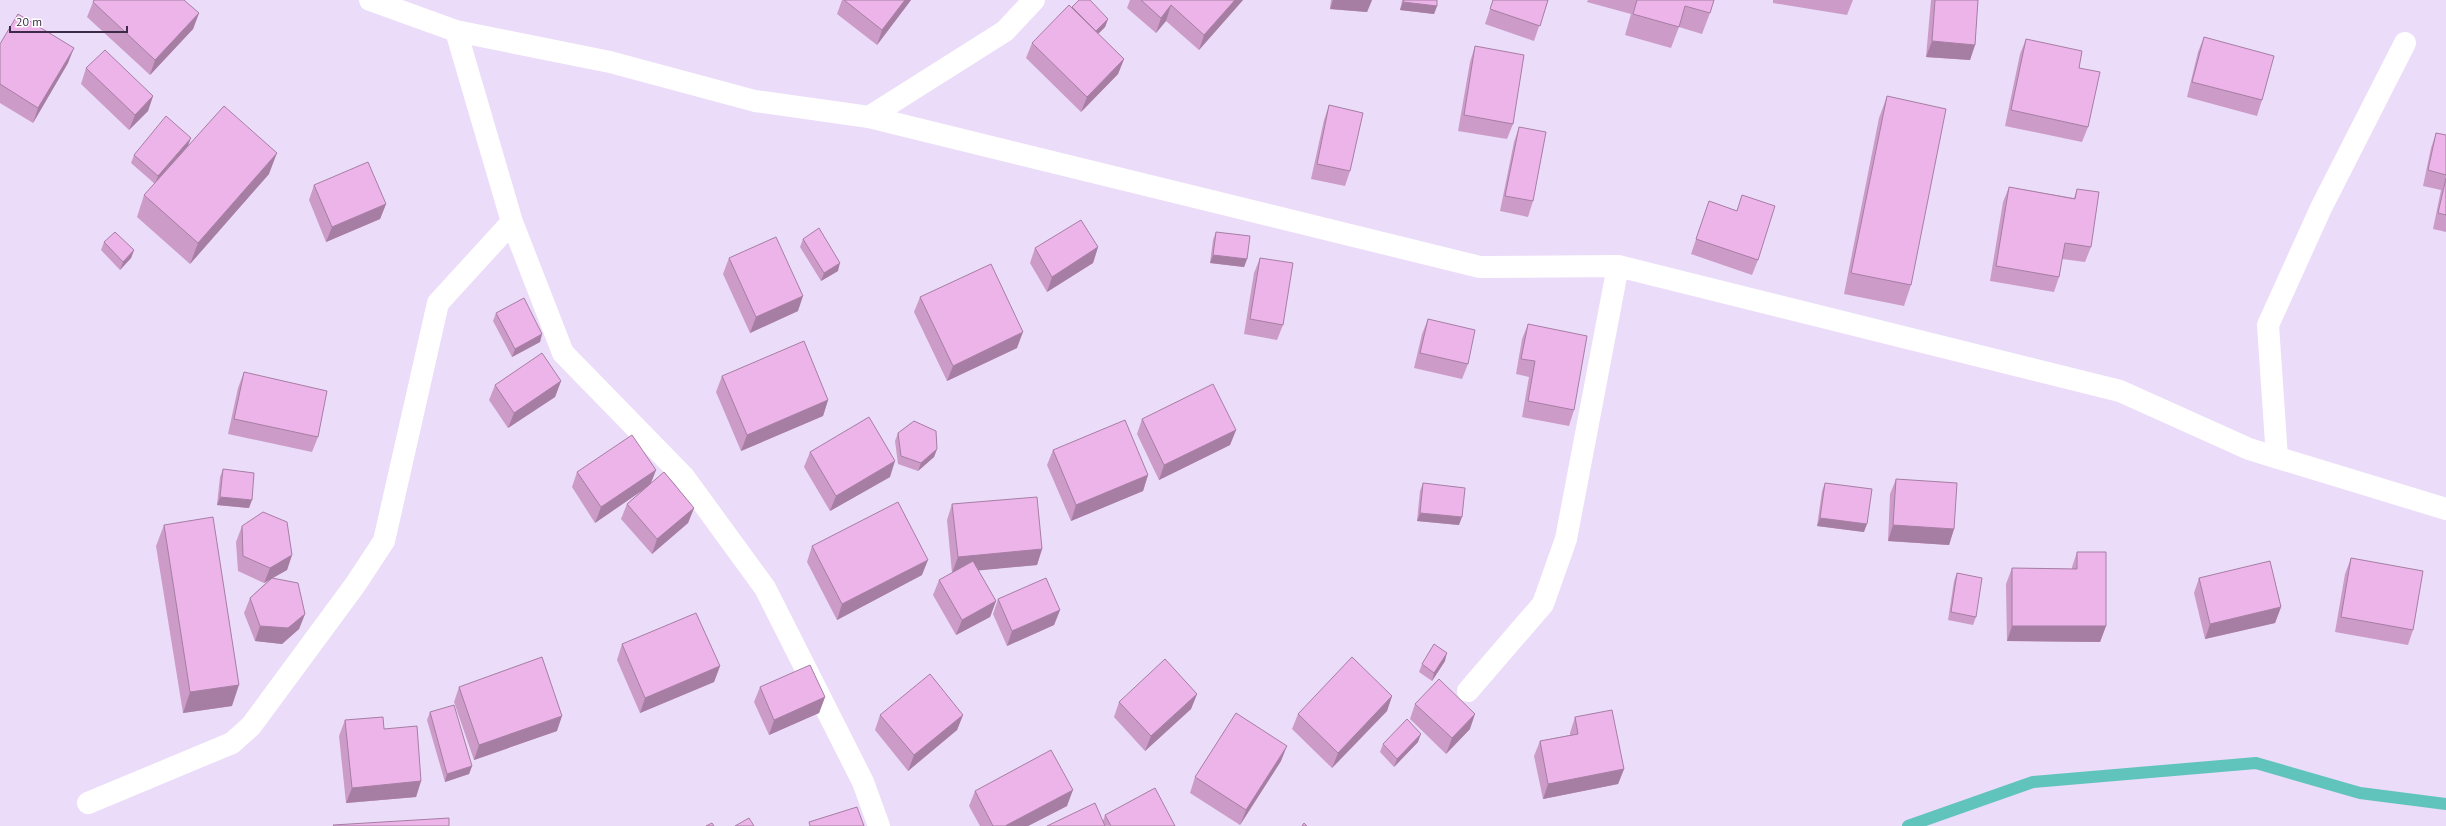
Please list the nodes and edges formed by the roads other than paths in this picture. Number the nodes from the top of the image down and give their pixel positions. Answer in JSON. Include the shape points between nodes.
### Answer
{"nodes":[{"id":1,"x":370,"y":0,"type":"edge"},
{"id":2,"x":1034,"y":0,"type":"edge"},
{"id":3,"x":456,"y":31,"type":"junction"},
{"id":4,"x":2404,"y":43,"type":"dead end"},
{"id":5,"x":869,"y":118,"type":"junction"},
{"id":6,"x":512,"y":222,"type":"junction"},
{"id":7,"x":1618,"y":266,"type":"junction"},
{"id":8,"x":2276,"y":458,"type":"junction"},
{"id":9,"x":2446,"y":508,"type":"edge"},
{"id":10,"x":1468,"y":691,"type":"dead end"},
{"id":11,"x":88,"y":803,"type":"dead end"},
{"id":12,"x":879,"y":826,"type":"edge"}],
"edges":[{"from":1,"to":3,"type":"street"},
{"from":2,"to":5,"type":"street","via":[[1005,30]]},
{"from":3,"to":5,"type":"street","via":[[610,62],[755,101]]},
{"from":3,"to":6,"type":"street"},
{"from":4,"to":8,"type":"street","via":[[2321,208],[2268,325]]},
{"from":5,"to":7,"type":"street","via":[[1480,267]]},
{"from":6,"to":11,"type":"street","via":[[438,303],[384,541],[355,585],[251,726],[232,742]]},
{"from":6,"to":12,"type":"street","via":[[563,353],[684,477],[766,588],[863,782]]},
{"from":7,"to":8,"type":"street","via":[[2120,391],[2249,449]]},
{"from":7,"to":10,"type":"street","via":[[1566,539],[1543,604]]},
{"from":8,"to":9,"type":"street"}]}
